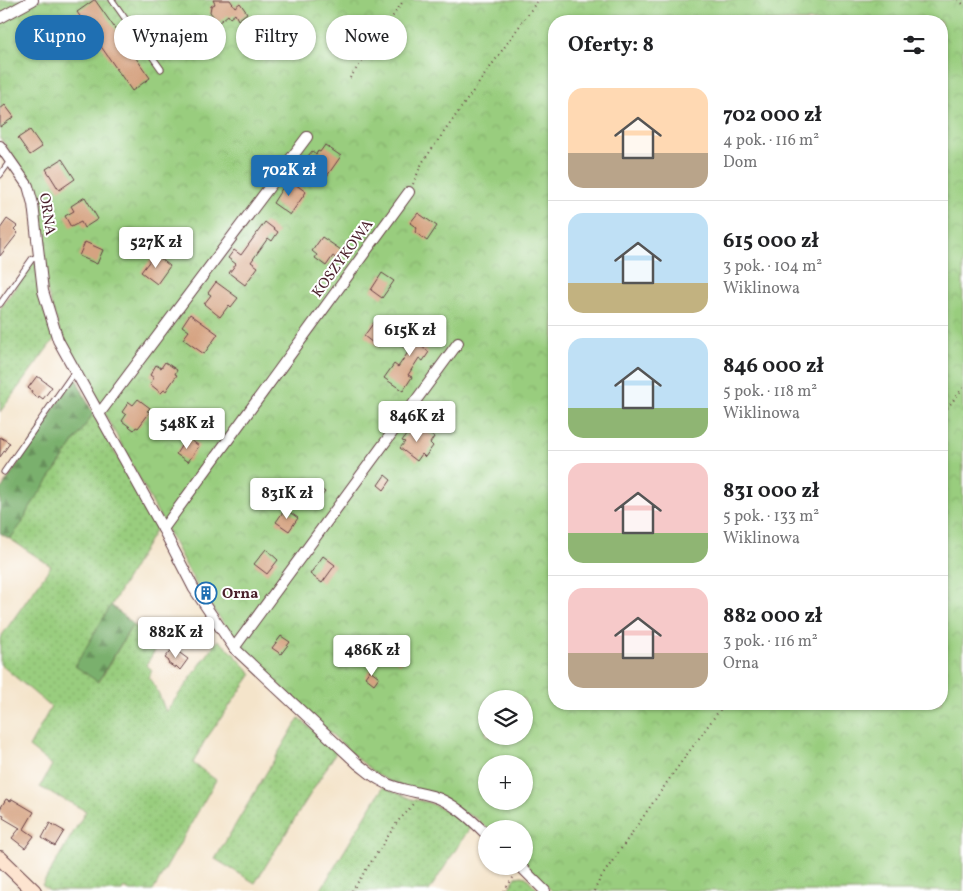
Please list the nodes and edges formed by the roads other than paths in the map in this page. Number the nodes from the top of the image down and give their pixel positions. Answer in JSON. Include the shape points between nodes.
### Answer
{"nodes":[{"id":1,"x":33,"y":0,"type":"edge"},
{"id":2,"x":112,"y":0,"type":"edge"},
{"id":3,"x":0,"y":18,"type":"edge"},
{"id":4,"x":161,"y":69,"type":"dead end"},
{"id":5,"x":308,"y":137,"type":"dead end"},
{"id":6,"x":0,"y":146,"type":"edge"},
{"id":7,"x":10,"y":160,"type":"junction"},
{"id":8,"x":0,"y":175,"type":"edge"},
{"id":9,"x":409,"y":192,"type":"road end"},
{"id":10,"x":39,"y":256,"type":"junction"},
{"id":11,"x":0,"y":304,"type":"edge"},
{"id":12,"x":458,"y":343,"type":"dead end"},
{"id":13,"x":75,"y":371,"type":"junction"},
{"id":14,"x":99,"y":414,"type":"junction"},
{"id":15,"x":4,"y":472,"type":"dead end"},
{"id":16,"x":163,"y":529,"type":"junction"},
{"id":17,"x":234,"y":648,"type":"junction"},
{"id":18,"x":478,"y":826,"type":"edge"},
{"id":19,"x":0,"y":858,"type":"edge"},
{"id":20,"x":529,"y":875,"type":"edge"},
{"id":21,"x":34,"y":891,"type":"edge"},
{"id":22,"x":545,"y":891,"type":"edge"}],
"edges":[{"from":1,"to":3,"type":"street"},
{"from":2,"to":4,"type":"lane"},
{"from":5,"to":14,"type":"street"},
{"from":6,"to":7,"type":"street","name":"ORNA"},
{"from":7,"to":8,"type":"lane"},
{"from":7,"to":10,"type":"street","name":"ORNA","via":[[28,186]]},
{"from":9,"to":16,"type":"street","name":"KOSZYKOWA"},
{"from":10,"to":11,"type":"lane","via":[[32,259]]},
{"from":10,"to":13,"type":"street","name":"ORNA","via":[[43,291],[58,340]]},
{"from":12,"to":17,"type":"street"},
{"from":13,"to":14,"type":"street","name":"ORNA"},
{"from":13,"to":15,"type":"lane"},
{"from":14,"to":16,"type":"street","name":"ORNA"},
{"from":16,"to":17,"type":"street","name":"ORNA","via":[[194,589]]},
{"from":17,"to":18,"type":"street","name":"ORNA","via":[[380,781],[433,796]]},
{"from":19,"to":21,"type":"street"},
{"from":20,"to":22,"type":"street"}]}
